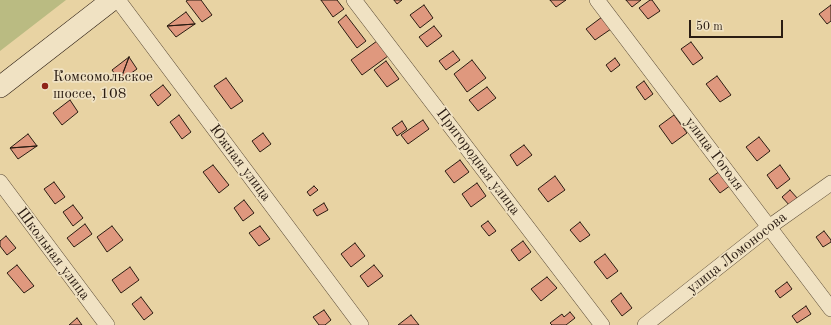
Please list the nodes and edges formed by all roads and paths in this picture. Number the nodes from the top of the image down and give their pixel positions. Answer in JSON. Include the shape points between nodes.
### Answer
{"nodes":[{"id":1,"x":112,"y":0,"type":"edge"},
{"id":2,"x":118,"y":0,"type":"edge"},
{"id":3,"x":354,"y":0,"type":"edge"},
{"id":4,"x":597,"y":0,"type":"edge"},
{"id":5,"x":0,"y":88,"type":"edge"},
{"id":6,"x":0,"y":182,"type":"edge"},
{"id":7,"x":831,"y":183,"type":"edge"},
{"id":8,"x":769,"y":227,"type":"junction"},
{"id":9,"x":831,"y":309,"type":"edge"},
{"id":10,"x":107,"y":325,"type":"edge"},
{"id":11,"x":361,"y":325,"type":"edge"},
{"id":12,"x":602,"y":325,"type":"edge"},
{"id":13,"x":645,"y":325,"type":"edge"}],
"edges":[{"from":1,"to":5,"type":"main road"},
{"from":2,"to":11,"type":"street","name":"Южная улица"},
{"from":3,"to":12,"type":"street","name":"Пригородная улица"},
{"from":4,"to":8,"type":"street","name":"улица Гоголя"},
{"from":6,"to":10,"type":"street","name":"Школьная улица"},
{"from":7,"to":8,"type":"street","name":"улица Ломоносова"},
{"from":8,"to":9,"type":"street","name":"улица Гоголя"},
{"from":8,"to":13,"type":"street","name":"улица Ломоносова"}]}
